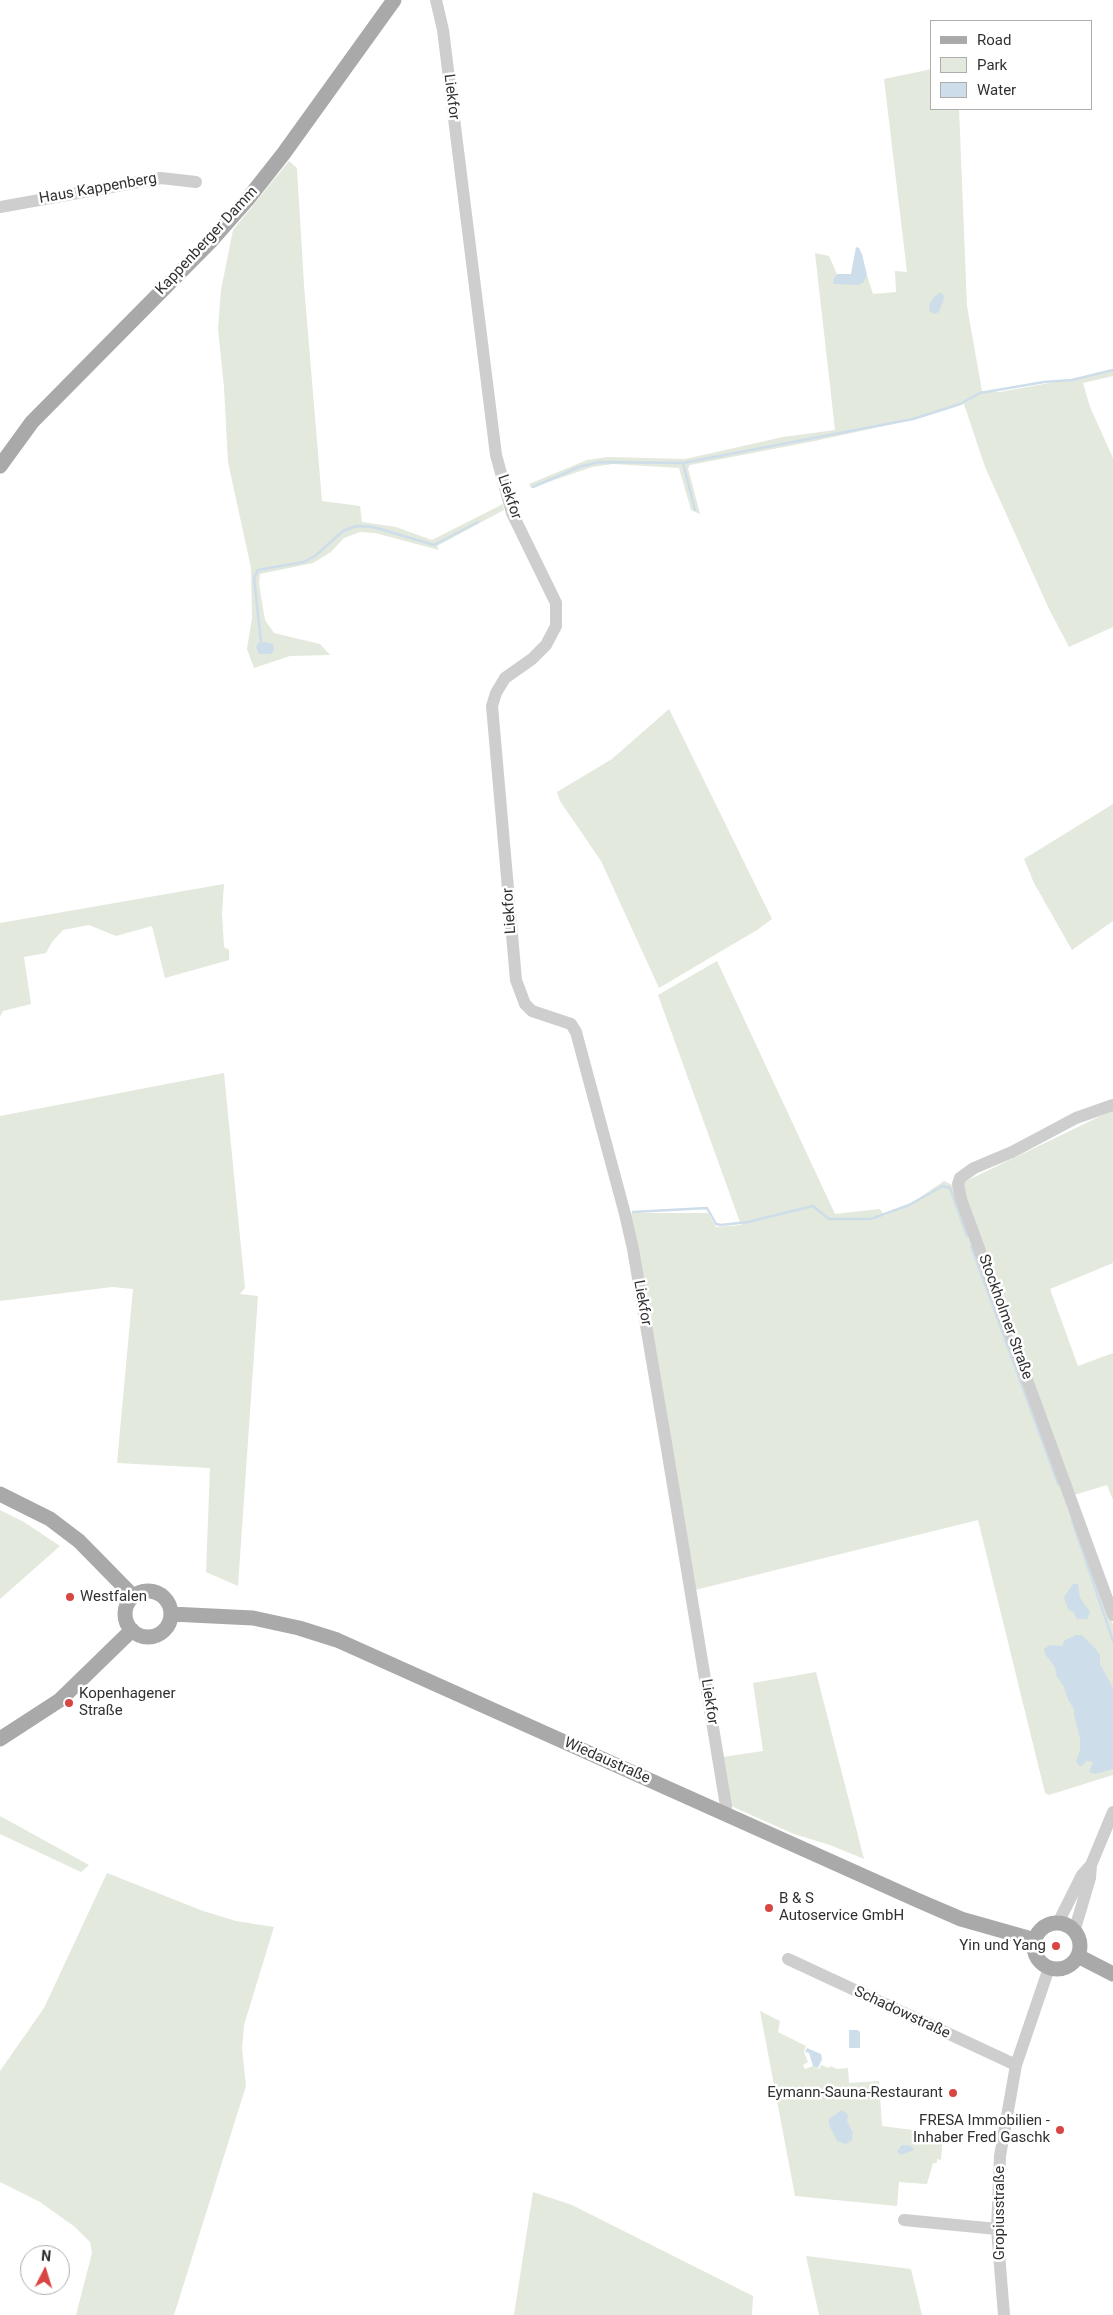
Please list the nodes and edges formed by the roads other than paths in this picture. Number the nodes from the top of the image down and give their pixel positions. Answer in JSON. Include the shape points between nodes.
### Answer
{"nodes":[{"id":1,"x":394,"y":0,"type":"edge"},
{"id":2,"x":436,"y":0,"type":"edge"},
{"id":3,"x":196,"y":182,"type":"dead end"},
{"id":4,"x":0,"y":207,"type":"edge"},
{"id":5,"x":0,"y":466,"type":"edge"},
{"id":6,"x":1113,"y":1105,"type":"edge"},
{"id":7,"x":0,"y":1494,"type":"edge"},
{"id":8,"x":133,"y":1596,"type":"junction"},
{"id":9,"x":171,"y":1614,"type":"junction"},
{"id":10,"x":1113,"y":1615,"type":"edge"},
{"id":11,"x":132,"y":1630,"type":"junction"},
{"id":12,"x":0,"y":1739,"type":"edge"},
{"id":13,"x":1113,"y":1812,"type":"edge"},
{"id":14,"x":725,"y":1814,"type":"junction"},
{"id":15,"x":1090,"y":1865,"type":"junction"},
{"id":16,"x":1058,"y":1923,"type":"junction"},
{"id":17,"x":1074,"y":1932,"type":"junction"},
{"id":18,"x":1034,"y":1940,"type":"junction"},
{"id":19,"x":1078,"y":1956,"type":"junction"},
{"id":20,"x":788,"y":1959,"type":"dead end"},
{"id":21,"x":1049,"y":1968,"type":"junction"},
{"id":22,"x":1113,"y":1974,"type":"edge"},
{"id":23,"x":1016,"y":2065,"type":"junction"},
{"id":24,"x":904,"y":2220,"type":"dead end"},
{"id":25,"x":997,"y":2229,"type":"junction"},
{"id":26,"x":1004,"y":2315,"type":"edge"}],
"edges":[{"from":1,"to":5,"type":"main road","name":"Kappenberger Damm","via":[[284,152],[225,219],[32,422]]},
{"from":2,"to":14,"type":"street","name":"Liekfor","via":[[443,30],[496,455],[512,513],[556,603],[556,626],[546,645],[505,678],[492,706],[516,980],[524,1004],[532,1011],[571,1024],[576,1032],[625,1214],[666,1440]]},
{"from":3,"to":4,"type":"street","name":"Haus Kappenberg","via":[[161,178]]},
{"from":6,"to":10,"type":"street","name":"Stockholmer Straße","via":[[1069,1122],[974,1168],[960,1178],[958,1184]]},
{"from":7,"to":8,"type":"main road","via":[[50,1519],[79,1541]]},
{"from":8,"to":9,"type":"main road","via":[[144,1591],[158,1593],[169,1603]]},
{"from":8,"to":11,"type":"main road","via":[[125,1617]]},
{"from":9,"to":11,"type":"main road","via":[[169,1624],[158,1634],[144,1636]]},
{"from":9,"to":14,"type":"main road","name":"Wiedaustraße","via":[[253,1618],[337,1640]]},
{"from":11,"to":12,"type":"main road","via":[[60,1700]]},
{"from":13,"to":15,"type":"street"},
{"from":14,"to":18,"type":"main road","name":"Wiedaustraße","via":[[961,1919]]},
{"from":15,"to":16,"type":"street"},
{"from":15,"to":17,"type":"street","via":[[1090,1878]]},
{"from":16,"to":17,"type":"main road"},
{"from":16,"to":18,"type":"main road","via":[[1043,1928]]},
{"from":17,"to":19,"type":"main road","via":[[1080,1946]]},
{"from":18,"to":21,"type":"main road","via":[[1038,1960]]},
{"from":19,"to":21,"type":"main road","via":[[1062,1969]]},
{"from":19,"to":22,"type":"main road"},
{"from":20,"to":23,"type":"street","name":"Schadowstraße"},
{"from":21,"to":23,"type":"street","name":"Gropiusstraße"},
{"from":23,"to":25,"type":"street","name":"Gropiusstraße","via":[[1000,2156]]},
{"from":24,"to":25,"type":"street"},
{"from":25,"to":26,"type":"street","name":"Gropiusstraße"}]}
